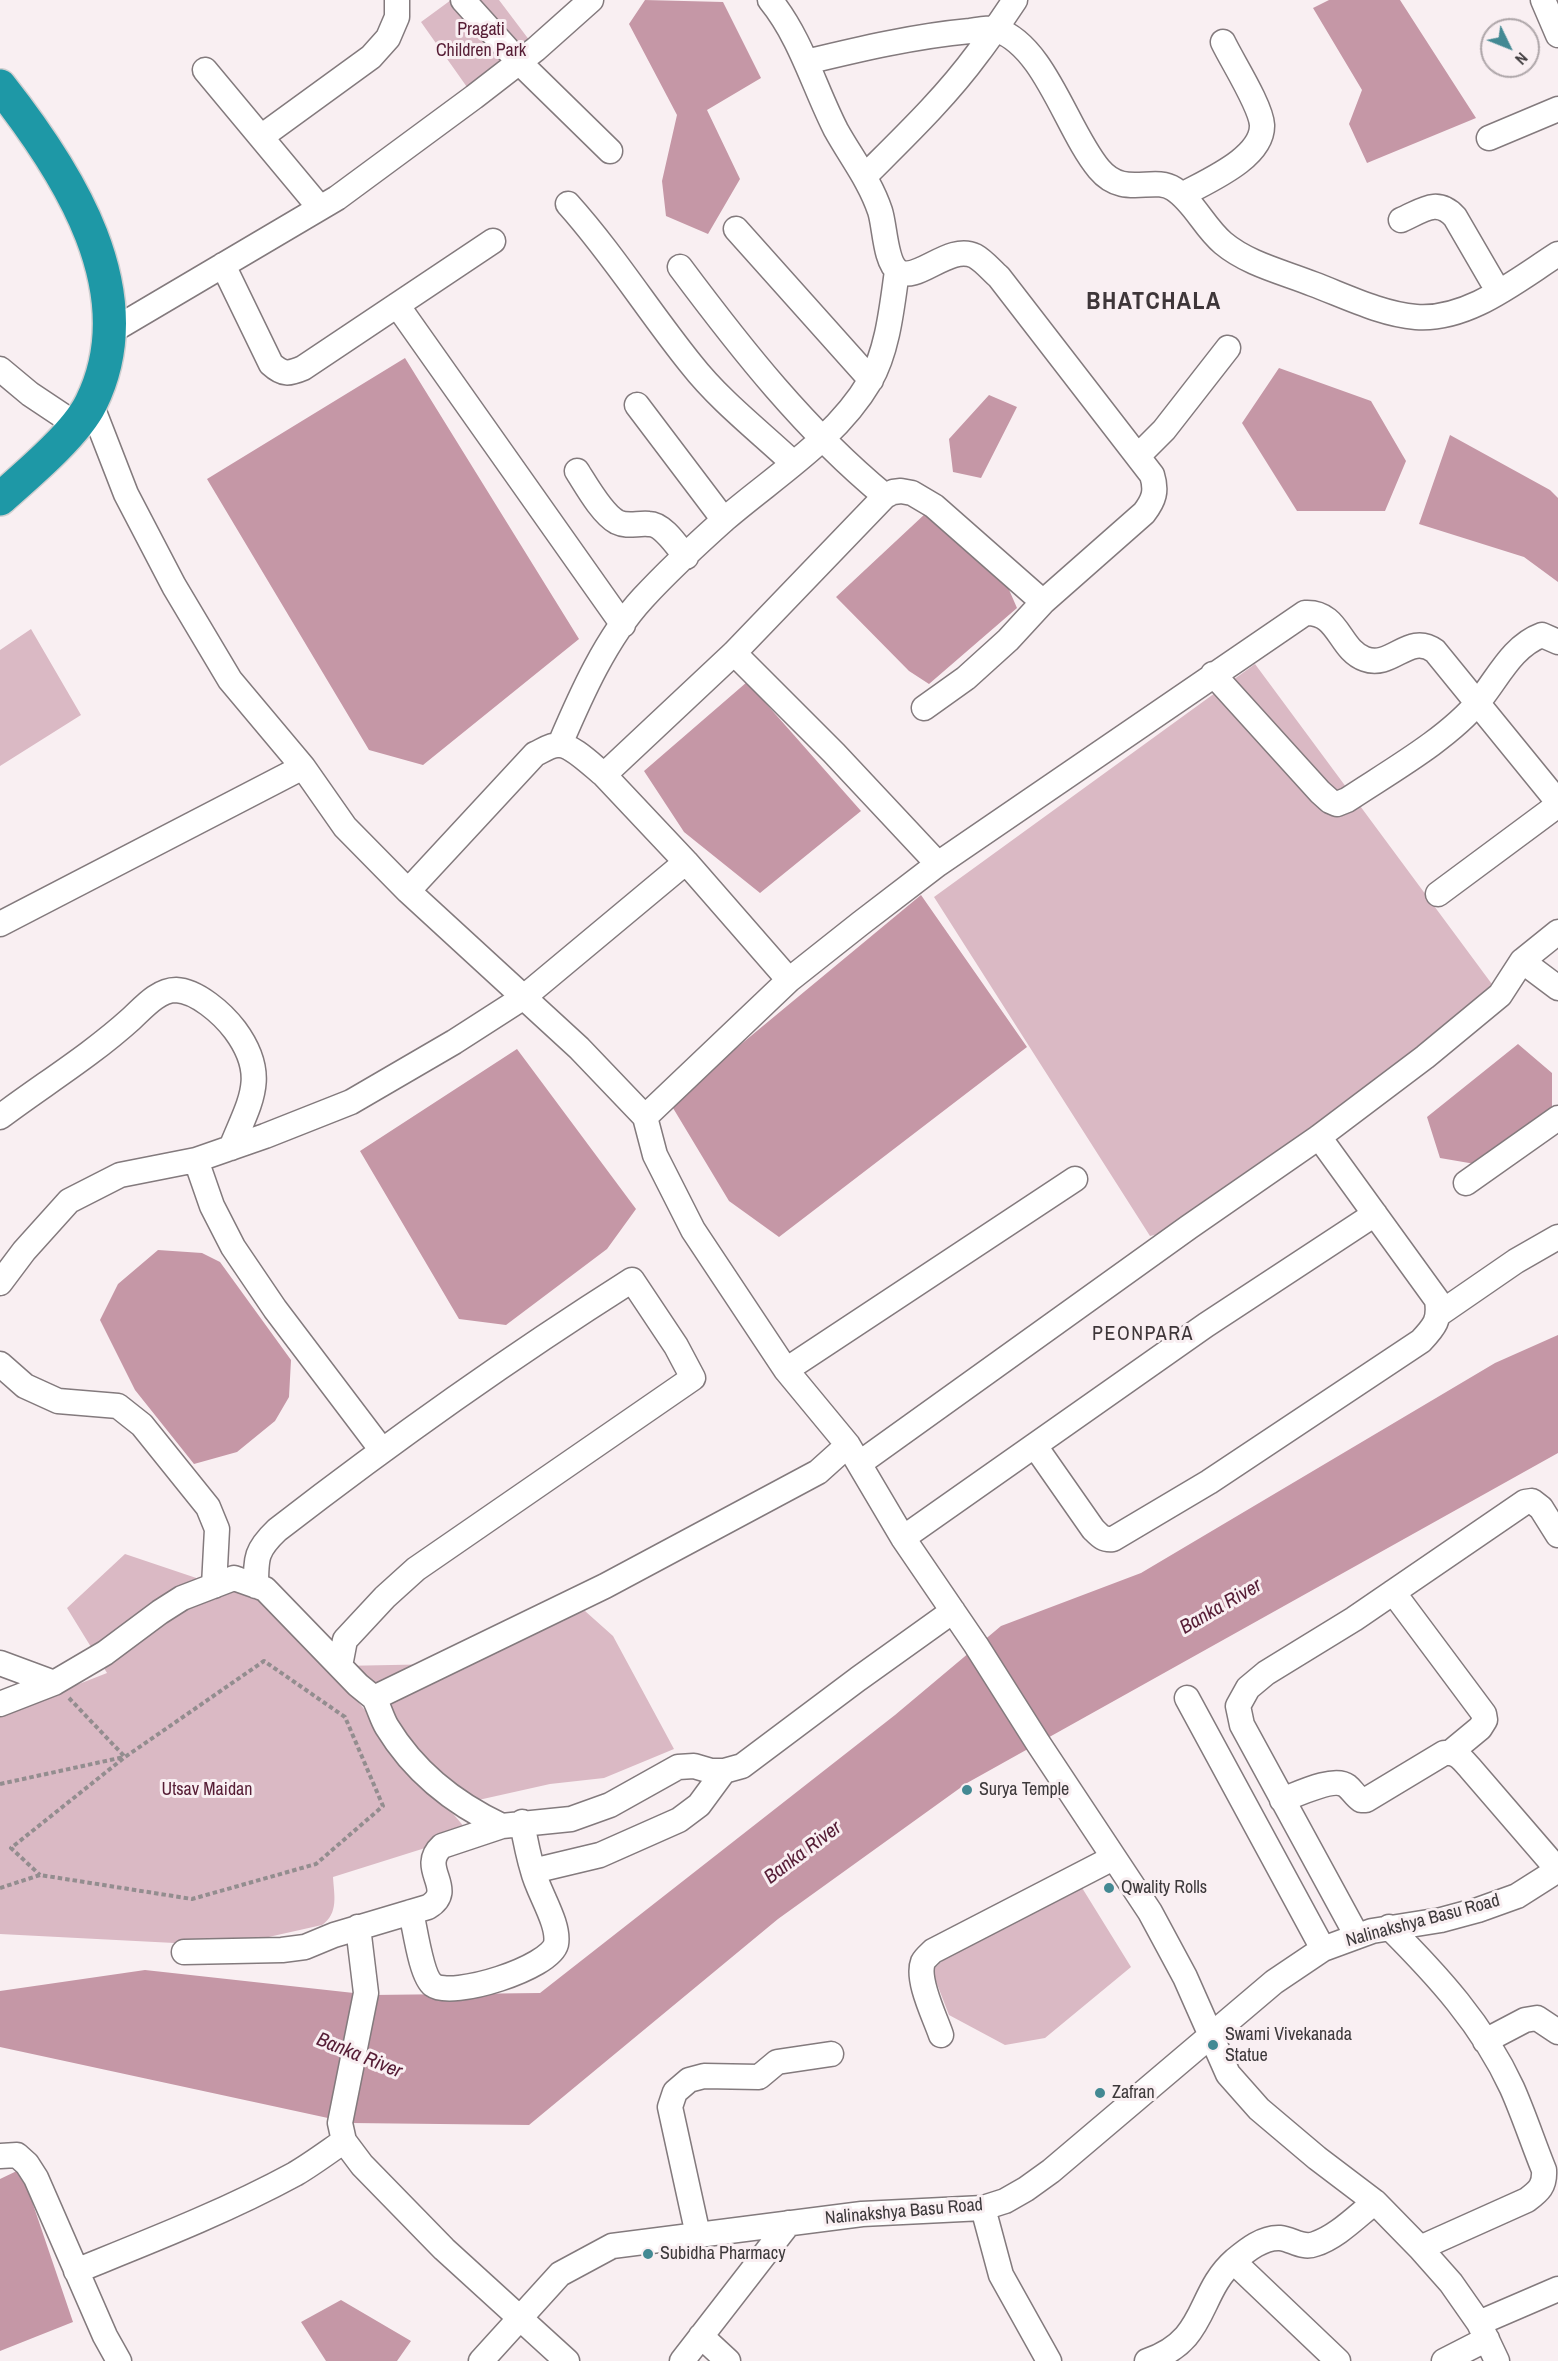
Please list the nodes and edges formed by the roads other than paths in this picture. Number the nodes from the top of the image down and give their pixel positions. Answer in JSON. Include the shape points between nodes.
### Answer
{"nodes":[{"id":1,"x":397,"y":0,"type":"edge"},
{"id":2,"x":463,"y":0,"type":"edge"},
{"id":3,"x":591,"y":0,"type":"edge"},
{"id":4,"x":770,"y":0,"type":"edge"},
{"id":5,"x":1015,"y":0,"type":"edge"},
{"id":6,"x":1543,"y":0,"type":"edge"},
{"id":7,"x":995,"y":28,"type":"junction"},
{"id":8,"x":1558,"y":35,"type":"edge"},
{"id":9,"x":1223,"y":42,"type":"dead end"},
{"id":10,"x":519,"y":62,"type":"junction"},
{"id":11,"x":806,"y":62,"type":"junction"},
{"id":12,"x":205,"y":70,"type":"dead end"},
{"id":13,"x":0,"y":86,"type":"edge"},
{"id":14,"x":1558,"y":109,"type":"edge"},
{"id":15,"x":261,"y":137,"type":"junction"},
{"id":16,"x":1489,"y":138,"type":"dead end"},
{"id":17,"x":610,"y":150,"type":"dead end"},
{"id":18,"x":865,"y":176,"type":"junction"},
{"id":19,"x":1182,"y":195,"type":"junction"},
{"id":20,"x":568,"y":204,"type":"dead end"},
{"id":21,"x":320,"y":208,"type":"junction"},
{"id":22,"x":1401,"y":219,"type":"dead end"},
{"id":23,"x":736,"y":229,"type":"dead end"},
{"id":24,"x":493,"y":241,"type":"dead end"},
{"id":25,"x":1558,"y":254,"type":"edge"},
{"id":26,"x":223,"y":265,"type":"junction"},
{"id":27,"x":680,"y":267,"type":"dead end"},
{"id":28,"x":897,"y":271,"type":"junction"},
{"id":29,"x":1498,"y":291,"type":"junction"},
{"id":30,"x":397,"y":305,"type":"junction"},
{"id":31,"x":110,"y":332,"type":"junction"},
{"id":32,"x":1228,"y":348,"type":"dead end"},
{"id":33,"x":0,"y":369,"type":"edge"},
{"id":34,"x":871,"y":380,"type":"junction"},
{"id":35,"x":637,"y":405,"type":"dead end"},
{"id":36,"x":83,"y":414,"type":"junction"},
{"id":37,"x":822,"y":440,"type":"junction"},
{"id":38,"x":1138,"y":456,"type":"junction"},
{"id":39,"x":793,"y":463,"type":"junction"},
{"id":40,"x":577,"y":471,"type":"dead end"},
{"id":41,"x":885,"y":496,"type":"junction"},
{"id":42,"x":0,"y":499,"type":"edge"},
{"id":43,"x":724,"y":520,"type":"junction"},
{"id":44,"x":686,"y":557,"type":"junction"},
{"id":45,"x":1043,"y":602,"type":"junction"},
{"id":46,"x":623,"y":626,"type":"junction"},
{"id":47,"x":1558,"y":642,"type":"edge"},
{"id":48,"x":734,"y":652,"type":"junction"},
{"id":49,"x":1213,"y":674,"type":"junction"},
{"id":50,"x":1478,"y":703,"type":"junction"},
{"id":51,"x":924,"y":708,"type":"dead end"},
{"id":52,"x":560,"y":744,"type":"junction"},
{"id":53,"x":303,"y":767,"type":"junction"},
{"id":54,"x":604,"y":775,"type":"junction"},
{"id":55,"x":1558,"y":804,"type":"edge"},
{"id":56,"x":686,"y":862,"type":"junction"},
{"id":57,"x":938,"y":864,"type":"junction"},
{"id":58,"x":408,"y":891,"type":"junction"},
{"id":59,"x":1438,"y":894,"type":"dead end"},
{"id":60,"x":0,"y":924,"type":"edge"},
{"id":61,"x":1558,"y":932,"type":"edge"},
{"id":62,"x":1522,"y":961,"type":"junction"},
{"id":63,"x":789,"y":980,"type":"junction"},
{"id":64,"x":1558,"y":988,"type":"edge"},
{"id":65,"x":524,"y":997,"type":"junction"},
{"id":66,"x":0,"y":1117,"type":"edge"},
{"id":67,"x":645,"y":1117,"type":"junction"},
{"id":68,"x":1558,"y":1118,"type":"edge"},
{"id":69,"x":1319,"y":1137,"type":"junction"},
{"id":70,"x":231,"y":1148,"type":"junction"},
{"id":71,"x":196,"y":1160,"type":"junction"},
{"id":72,"x":1075,"y":1179,"type":"dead end"},
{"id":73,"x":1466,"y":1183,"type":"dead end"},
{"id":74,"x":1375,"y":1214,"type":"junction"},
{"id":75,"x":1558,"y":1237,"type":"edge"},
{"id":76,"x":1,"y":1279,"type":"edge"},
{"id":77,"x":1439,"y":1314,"type":"junction"},
{"id":78,"x":0,"y":1364,"type":"edge"},
{"id":79,"x":786,"y":1371,"type":"junction"},
{"id":80,"x":1035,"y":1446,"type":"junction"},
{"id":81,"x":381,"y":1449,"type":"junction"},
{"id":82,"x":854,"y":1454,"type":"junction"},
{"id":83,"x":1558,"y":1535,"type":"edge"},
{"id":84,"x":903,"y":1538,"type":"junction"},
{"id":85,"x":214,"y":1586,"type":"junction"},
{"id":86,"x":256,"y":1586,"type":"junction"},
{"id":87,"x":1393,"y":1592,"type":"junction"},
{"id":88,"x":953,"y":1611,"type":"junction"},
{"id":89,"x":0,"y":1663,"type":"edge"},
{"id":90,"x":340,"y":1666,"type":"junction"},
{"id":91,"x":54,"y":1683,"type":"junction"},
{"id":92,"x":375,"y":1698,"type":"junction"},
{"id":93,"x":1186,"y":1698,"type":"dead end"},
{"id":94,"x":0,"y":1704,"type":"edge"},
{"id":95,"x":1451,"y":1752,"type":"junction"},
{"id":96,"x":724,"y":1771,"type":"junction"},
{"id":97,"x":1282,"y":1800,"type":"junction"},
{"id":98,"x":512,"y":1824,"type":"junction"},
{"id":99,"x":1113,"y":1858,"type":"junction"},
{"id":100,"x":1558,"y":1870,"type":"edge"},
{"id":101,"x":533,"y":1871,"type":"junction"},
{"id":102,"x":411,"y":1912,"type":"junction"},
{"id":103,"x":358,"y":1927,"type":"junction"},
{"id":104,"x":1389,"y":1927,"type":"junction"},
{"id":105,"x":1357,"y":1936,"type":"junction"},
{"id":106,"x":1323,"y":1949,"type":"junction"},
{"id":107,"x":184,"y":1952,"type":"dead end"},
{"id":108,"x":1558,"y":2032,"type":"edge"},
{"id":109,"x":1209,"y":2035,"type":"junction"},
{"id":110,"x":941,"y":2036,"type":"dead end"},
{"id":111,"x":1485,"y":2041,"type":"junction"},
{"id":112,"x":831,"y":2054,"type":"dead end"},
{"id":113,"x":342,"y":2132,"type":"junction"},
{"id":114,"x":0,"y":2156,"type":"edge"},
{"id":115,"x":1375,"y":2202,"type":"junction"},
{"id":116,"x":983,"y":2208,"type":"junction"},
{"id":117,"x":789,"y":2223,"type":"junction"},
{"id":118,"x":698,"y":2235,"type":"junction"},
{"id":119,"x":1420,"y":2248,"type":"junction"},
{"id":120,"x":1234,"y":2262,"type":"junction"},
{"id":121,"x":76,"y":2271,"type":"junction"},
{"id":122,"x":1558,"y":2289,"type":"edge"},
{"id":123,"x":520,"y":2317,"type":"junction"},
{"id":124,"x":1483,"y":2331,"type":"junction"},
{"id":125,"x":701,"y":2336,"type":"junction"},
{"id":126,"x":119,"y":2361,"type":"edge"},
{"id":127,"x":481,"y":2361,"type":"edge"},
{"id":128,"x":567,"y":2361,"type":"edge"},
{"id":129,"x":682,"y":2361,"type":"edge"},
{"id":130,"x":728,"y":2361,"type":"edge"},
{"id":131,"x":1049,"y":2361,"type":"edge"},
{"id":132,"x":1147,"y":2361,"type":"edge"},
{"id":133,"x":1338,"y":2361,"type":"edge"},
{"id":134,"x":1444,"y":2361,"type":"edge"},
{"id":135,"x":1497,"y":2361,"type":"edge"}],
"edges":[{"from":1,"to":15,"type":"street","via":[[397,17],[388,38],[371,57]]},
{"from":2,"to":10,"type":"street"},
{"from":3,"to":10,"type":"street"},
{"from":4,"to":11,"type":"street"},
{"from":5,"to":7,"type":"street"},
{"from":6,"to":8,"type":"street"},
{"from":7,"to":11,"type":"street","via":[[871,46]]},
{"from":7,"to":18,"type":"street","via":[[943,95]]},
{"from":7,"to":19,"type":"street","via":[[1017,39],[1034,58],[1084,149],[1101,172],[1120,184],[1159,184]]},
{"from":9,"to":19,"type":"street","via":[[1258,111],[1262,124],[1260,138],[1235,165]]},
{"from":10,"to":17,"type":"street"},
{"from":10,"to":21,"type":"street"},
{"from":11,"to":18,"type":"street","via":[[837,131]]},
{"from":12,"to":15,"type":"street"},
{"from":13,"to":31,"type":"highway","via":[[47,150],[84,218],[108,294]]},
{"from":14,"to":16,"type":"street"},
{"from":15,"to":21,"type":"street"},
{"from":18,"to":28,"type":"street","via":[[880,211]]},
{"from":19,"to":29,"type":"street","via":[[1223,243],[1248,259],[1385,310],[1416,317],[1444,315],[1472,306]]},
{"from":20,"to":39,"type":"street","via":[[692,366]]},
{"from":21,"to":26,"type":"street"},
{"from":22,"to":29,"type":"street","via":[[1431,207],[1441,205],[1448,209]]},
{"from":23,"to":34,"type":"street"},
{"from":24,"to":30,"type":"street"},
{"from":25,"to":29,"type":"street"},
{"from":26,"to":30,"type":"street","via":[[271,364],[279,372],[289,374],[303,368]]},
{"from":26,"to":31,"type":"street"},
{"from":27,"to":37,"type":"street","via":[[735,340]]},
{"from":28,"to":34,"type":"street","via":[[887,335]]},
{"from":28,"to":38,"type":"street","via":[[915,272],[964,252],[977,257],[999,277]]},
{"from":30,"to":46,"type":"street"},
{"from":31,"to":36,"type":"highway","via":[[104,367]]},
{"from":32,"to":38,"type":"street","via":[[1180,411]]},
{"from":33,"to":36,"type":"street","via":[[30,394]]},
{"from":34,"to":37,"type":"street"},
{"from":35,"to":43,"type":"street"},
{"from":36,"to":42,"type":"highway","via":[[60,442]]},
{"from":36,"to":53,"type":"street","via":[[230,680]]},
{"from":37,"to":39,"type":"street"},
{"from":37,"to":41,"type":"street"},
{"from":38,"to":45,"type":"street","via":[[1156,487],[1152,502]]},
{"from":39,"to":43,"type":"street"},
{"from":40,"to":44,"type":"street","via":[[615,521],[651,524],[661,529]]},
{"from":41,"to":45,"type":"street","via":[[901,491],[912,493],[934,506]]},
{"from":41,"to":48,"type":"street"},
{"from":43,"to":44,"type":"street"},
{"from":44,"to":46,"type":"street","via":[[642,599]]},
{"from":45,"to":51,"type":"street","via":[[966,678]]},
{"from":46,"to":52,"type":"street","via":[[581,694]]},
{"from":47,"to":50,"type":"street","via":[[1542,635],[1530,639]]},
{"from":48,"to":54,"type":"street"},
{"from":48,"to":57,"type":"street"},
{"from":49,"to":50,"type":"street","via":[[1305,613],[1316,612],[1326,617],[1364,659],[1388,658],[1418,644],[1427,644]]},
{"from":49,"to":50,"type":"street","via":[[1320,792],[1337,804],[1439,738]]},
{"from":49,"to":57,"type":"street"},
{"from":50,"to":55,"type":"street"},
{"from":52,"to":54,"type":"street"},
{"from":52,"to":58,"type":"street","via":[[535,754]]},
{"from":53,"to":58,"type":"street","via":[[345,826]]},
{"from":53,"to":60,"type":"street"},
{"from":54,"to":56,"type":"street"},
{"from":55,"to":59,"type":"street"},
{"from":56,"to":63,"type":"street"},
{"from":56,"to":65,"type":"street"},
{"from":57,"to":63,"type":"street"},
{"from":58,"to":65,"type":"street"},
{"from":61,"to":62,"type":"street"},
{"from":62,"to":64,"type":"street"},
{"from":62,"to":69,"type":"street","via":[[1500,995]]},
{"from":63,"to":67,"type":"street"},
{"from":65,"to":67,"type":"street"},
{"from":65,"to":70,"type":"street","via":[[351,1102]]},
{"from":66,"to":70,"type":"street","via":[[109,1039],[157,996],[174,990],[194,994],[228,1021],[246,1045],[252,1061],[253,1094]]},
{"from":67,"to":79,"type":"street","via":[[655,1155],[693,1230]]},
{"from":68,"to":73,"type":"street"},
{"from":69,"to":74,"type":"street"},
{"from":69,"to":82,"type":"street"},
{"from":70,"to":71,"type":"street"},
{"from":71,"to":76,"type":"street","via":[[120,1175],[69,1201]]},
{"from":71,"to":81,"type":"street","via":[[212,1206],[233,1247],[275,1310]]},
{"from":72,"to":79,"type":"street"},
{"from":74,"to":77,"type":"street","via":[[1437,1300]]},
{"from":74,"to":80,"type":"street","via":[[1206,1325]]},
{"from":75,"to":77,"type":"street"},
{"from":77,"to":80,"type":"street","via":[[1421,1341],[1209,1482],[1113,1539],[1106,1540],[1093,1529]]},
{"from":78,"to":85,"type":"street","via":[[25,1386],[58,1401],[118,1406],[142,1425],[208,1507],[217,1529]]},
{"from":79,"to":82,"type":"street"},
{"from":80,"to":84,"type":"street"},
{"from":81,"to":86,"type":"street","via":[[262,1544],[256,1562]]},
{"from":81,"to":90,"type":"street","via":[[531,1344],[632,1280],[693,1377],[416,1569],[345,1640]]},
{"from":82,"to":84,"type":"street"},
{"from":82,"to":92,"type":"street","via":[[605,1586]]},
{"from":83,"to":87,"type":"street","via":[[1541,1508],[1532,1501],[1525,1502]]},
{"from":84,"to":88,"type":"street"},
{"from":85,"to":86,"type":"street","via":[[234,1578]]},
{"from":85,"to":91,"type":"street","via":[[182,1598],[105,1653]]},
{"from":86,"to":90,"type":"street","via":[[265,1589]]},
{"from":87,"to":95,"type":"street","via":[[1484,1714],[1480,1728]]},
{"from":87,"to":97,"type":"street","via":[[1266,1672],[1248,1688],[1238,1706],[1242,1725]]},
{"from":88,"to":96,"type":"street","via":[[742,1766]]},
{"from":88,"to":99,"type":"street"},
{"from":89,"to":91,"type":"street"},
{"from":90,"to":92,"type":"street"},
{"from":91,"to":94,"type":"street"},
{"from":92,"to":98,"type":"street","via":[[387,1727],[445,1794],[471,1811]]},
{"from":93,"to":106,"type":"street"},
{"from":95,"to":97,"type":"street","via":[[1366,1800],[1339,1782]]},
{"from":95,"to":100,"type":"street","via":[[1470,1768]]},
{"from":96,"to":98,"type":"street","via":[[678,1767],[610,1805],[571,1819]]},
{"from":96,"to":101,"type":"street","via":[[699,1805],[679,1820],[600,1855]]},
{"from":97,"to":105,"type":"street"},
{"from":98,"to":101,"type":"street"},
{"from":98,"to":102,"type":"street","via":[[442,1846],[434,1853],[432,1862],[441,1893],[437,1902]]},
{"from":99,"to":109,"type":"street","via":[[1150,1912],[1185,1977]]},
{"from":99,"to":110,"type":"street","via":[[933,1951],[923,1961],[925,1992]]},
{"from":100,"to":104,"type":"street","name":"Nalinakshya Basu Road","via":[[1517,1896],[1479,1910]]},
{"from":101,"to":102,"type":"street","via":[[554,1926],[556,1947],[548,1956],[515,1973],[463,1988],[434,1986],[425,1973]]},
{"from":102,"to":103,"type":"street"},
{"from":103,"to":107,"type":"street","via":[[305,1947]]},
{"from":103,"to":113,"type":"street","via":[[366,1993]]},
{"from":104,"to":105,"type":"street","name":"Nalinakshya Basu Road"},
{"from":104,"to":111,"type":"street","via":[[1462,2006]]},
{"from":105,"to":106,"type":"street","name":"Nalinakshya Basu Road"},
{"from":106,"to":109,"type":"street","name":"Nalinakshya Basu Road","via":[[1274,1982]]},
{"from":108,"to":111,"type":"street","via":[[1537,2018],[1525,2020]]},
{"from":109,"to":115,"type":"street","via":[[1228,2074],[1259,2109]]},
{"from":109,"to":116,"type":"street","name":"Nalinakshya Basu Road","via":[[1051,2171],[1026,2190]]},
{"from":111,"to":119,"type":"street","via":[[1511,2087],[1545,2181],[1527,2200]]},
{"from":112,"to":118,"type":"street","via":[[777,2062],[759,2077],[704,2076],[688,2080],[675,2092],[670,2107]]},
{"from":113,"to":121,"type":"street","via":[[297,2173],[175,2231]]},
{"from":113,"to":123,"type":"street","via":[[362,2165],[444,2249]]},
{"from":114,"to":121,"type":"street","via":[[17,2155],[27,2164]]},
{"from":115,"to":119,"type":"street"},
{"from":115,"to":120,"type":"street","via":[[1326,2240],[1313,2245],[1279,2238],[1260,2242]]},
{"from":116,"to":117,"type":"street","name":"Nalinakshya Basu Road","via":[[862,2214]]},
{"from":116,"to":131,"type":"street","via":[[1001,2275]]},
{"from":117,"to":118,"type":"street","name":"Nalinakshya Basu Road"},
{"from":117,"to":125,"type":"street"},
{"from":118,"to":123,"type":"street","name":"Nalinakshya Basu Road","via":[[612,2246],[560,2274]]},
{"from":119,"to":124,"type":"street","via":[[1452,2283]]},
{"from":120,"to":132,"type":"street","via":[[1216,2284],[1196,2325],[1178,2345]]},
{"from":120,"to":133,"type":"street"},
{"from":121,"to":126,"type":"street"},
{"from":122,"to":124,"type":"street"},
{"from":123,"to":127,"type":"street","name":"Nalinakshya Basu Road"},
{"from":123,"to":128,"type":"street"},
{"from":124,"to":134,"type":"street"},
{"from":124,"to":135,"type":"street"},
{"from":125,"to":129,"type":"street"},
{"from":125,"to":130,"type":"street"}]}
